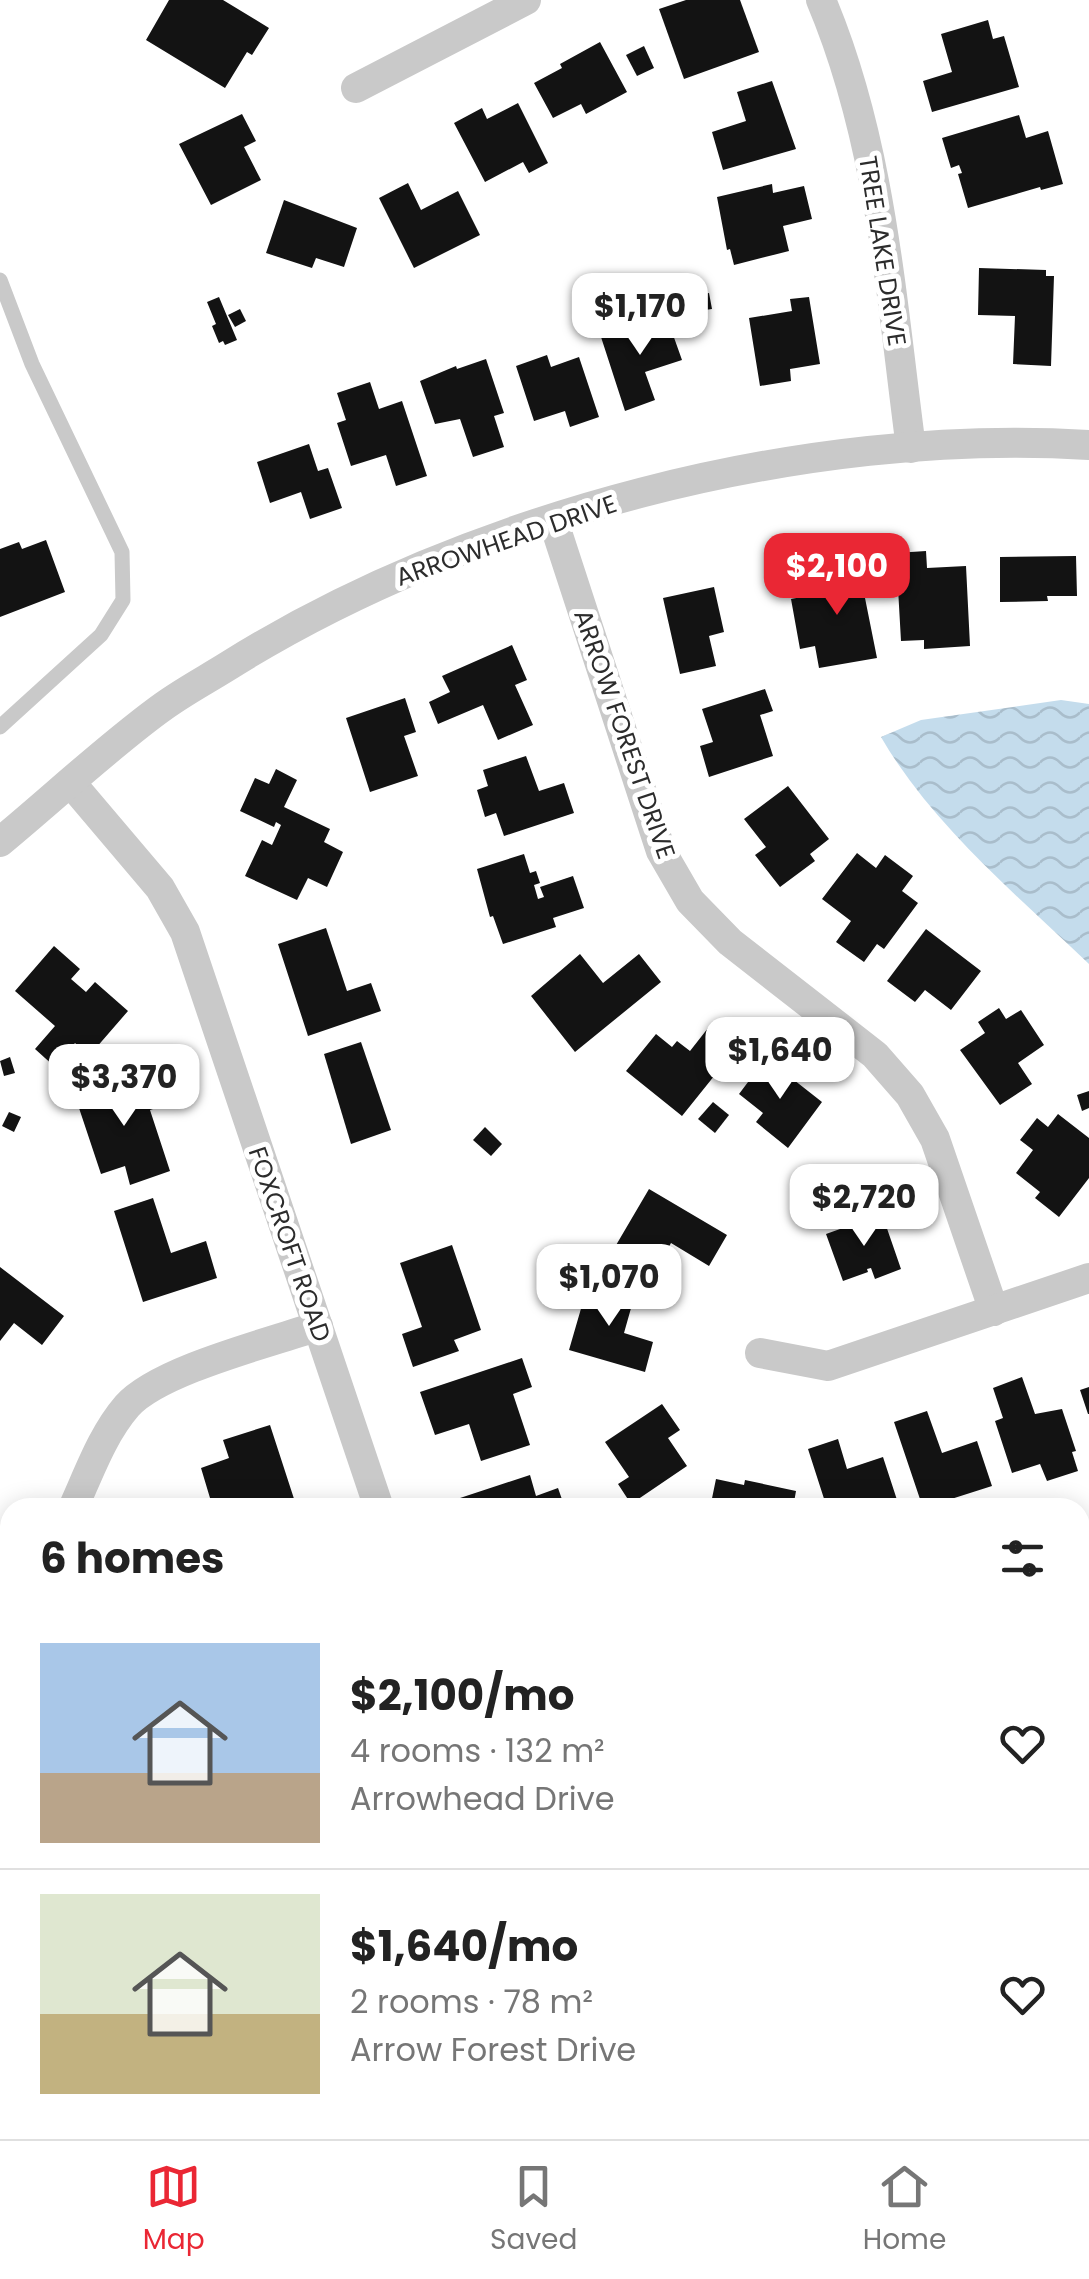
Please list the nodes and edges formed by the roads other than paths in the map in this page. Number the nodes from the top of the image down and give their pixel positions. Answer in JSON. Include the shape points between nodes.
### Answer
{"nodes":[{"id":1,"x":526,"y":0,"type":"edge"},
{"id":2,"x":821,"y":0,"type":"edge"},
{"id":3,"x":356,"y":88,"type":"dead end"},
{"id":4,"x":0,"y":280,"type":"edge"},
{"id":5,"x":1089,"y":445,"type":"edge"},
{"id":6,"x":911,"y":448,"type":"junction"},
{"id":7,"x":553,"y":520,"type":"junction"},
{"id":8,"x":0,"y":727,"type":"edge"},
{"id":9,"x":71,"y":783,"type":"junction"},
{"id":10,"x":0,"y":842,"type":"edge"},
{"id":11,"x":1089,"y":1278,"type":"edge"},
{"id":12,"x":994,"y":1311,"type":"junction"},
{"id":13,"x":318,"y":1326,"type":"junction"},
{"id":14,"x":760,"y":1353,"type":"dead end"},
{"id":15,"x":77,"y":1498,"type":"edge"},
{"id":16,"x":376,"y":1498,"type":"edge"}],
"edges":[{"from":1,"to":3,"type":"street"},
{"from":2,"to":6,"type":"street","name":"TREE LAKE DRIVE","via":[[840,44],[876,181]]},
{"from":4,"to":8,"type":"lane","via":[[32,364],[122,552],[123,600],[101,635]]},
{"from":5,"to":6,"type":"street","name":"ARROWHEAD DRIVE"},
{"from":6,"to":7,"type":"street","name":"ARROWHEAD DRIVE","via":[[747,468]]},
{"from":7,"to":9,"type":"street","name":"ARROWHEAD DRIVE","via":[[412,568],[291,627],[158,710]]},
{"from":7,"to":12,"type":"street","name":"ARROW FOREST DRIVE","via":[[661,850],[690,901],[730,942],[875,1055],[910,1095],[935,1139]]},
{"from":9,"to":10,"type":"street","name":"ARROWHEAD DRIVE"},
{"from":9,"to":13,"type":"street","name":"FOXCROFT ROAD","via":[[160,888],[185,932]]},
{"from":11,"to":12,"type":"street"},
{"from":12,"to":14,"type":"street","via":[[828,1366]]},
{"from":13,"to":15,"type":"street","via":[[159,1380],[107,1432]]},
{"from":13,"to":16,"type":"street","name":"FOXCROFT ROAD"}]}
